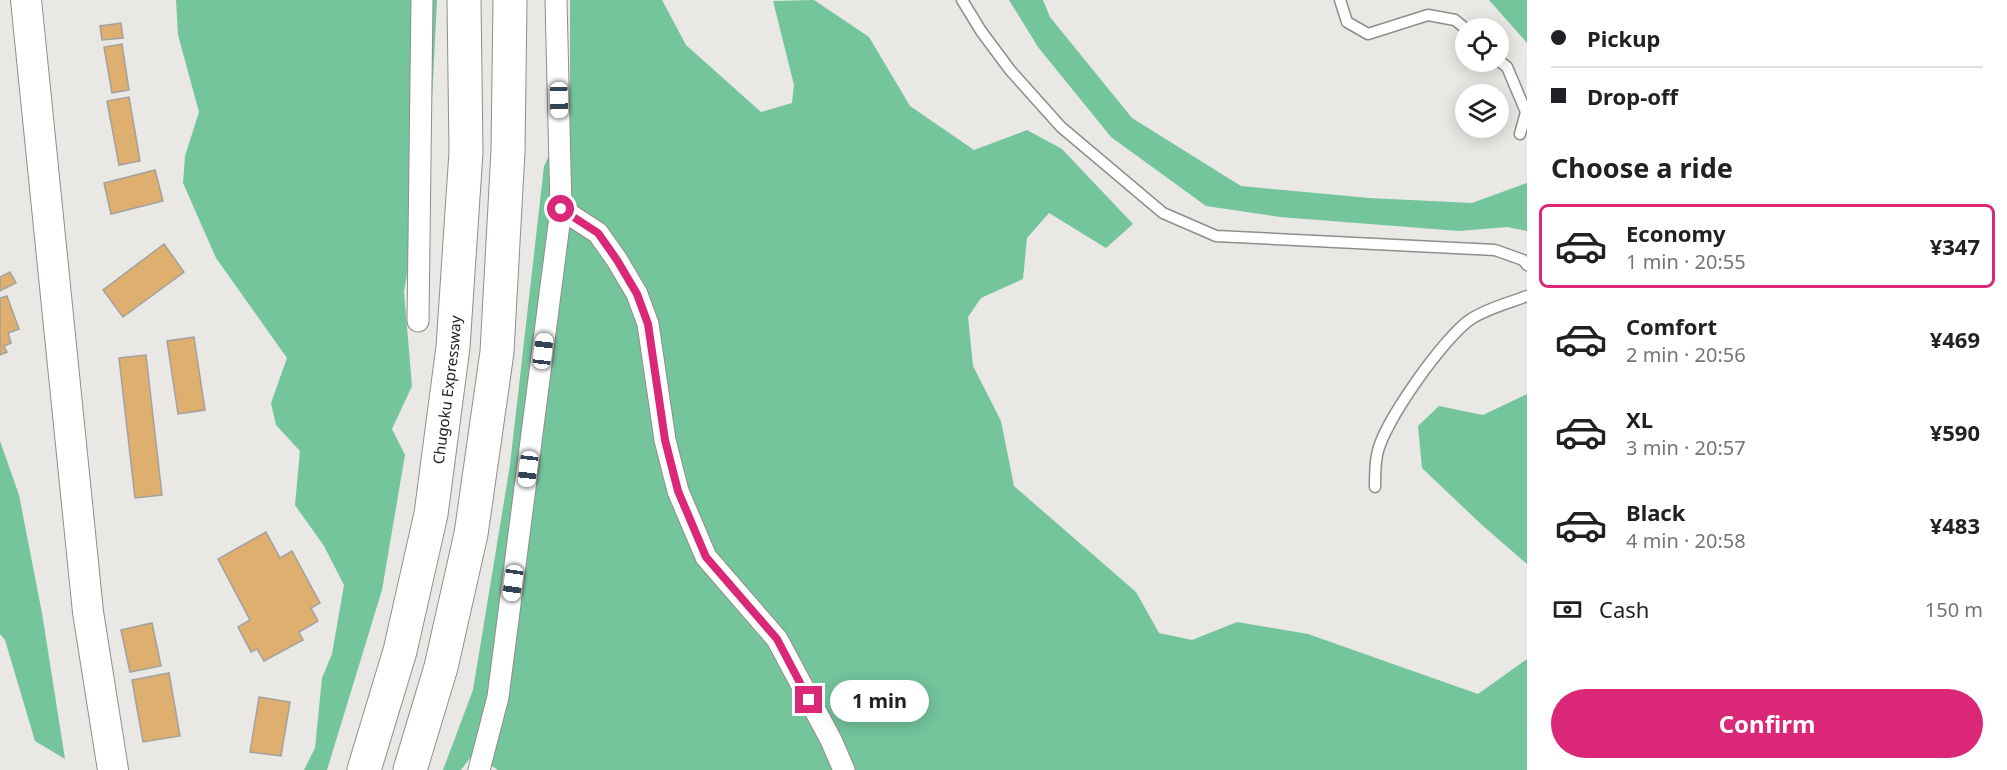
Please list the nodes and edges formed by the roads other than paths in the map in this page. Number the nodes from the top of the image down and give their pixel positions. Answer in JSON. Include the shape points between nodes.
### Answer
{"nodes":[{"id":1,"x":26,"y":0,"type":"edge"},
{"id":2,"x":422,"y":0,"type":"edge"},
{"id":3,"x":464,"y":0,"type":"edge"},
{"id":4,"x":510,"y":0,"type":"edge"},
{"id":5,"x":556,"y":0,"type":"edge"},
{"id":6,"x":962,"y":0,"type":"edge"},
{"id":7,"x":1340,"y":0,"type":"edge"},
{"id":8,"x":1455,"y":20,"type":"edge"},
{"id":9,"x":1509,"y":72,"type":"edge"},
{"id":10,"x":1520,"y":134,"type":"dead end"},
{"id":11,"x":561,"y":209,"type":"junction"},
{"id":12,"x":1527,"y":265,"type":"edge"},
{"id":13,"x":1527,"y":296,"type":"edge"},
{"id":14,"x":418,"y":321,"type":"dead end"},
{"id":15,"x":1375,"y":487,"type":"dead end"},
{"id":16,"x":113,"y":770,"type":"edge"},
{"id":17,"x":364,"y":770,"type":"edge"},
{"id":18,"x":410,"y":770,"type":"edge"},
{"id":19,"x":479,"y":770,"type":"edge"},
{"id":20,"x":844,"y":770,"type":"edge"}],
"edges":[{"from":1,"to":16,"type":"street","via":[[88,612]]},
{"from":2,"to":14,"type":"street"},
{"from":3,"to":17,"type":"highway","name":"Chugoku Expressway","via":[[466,152],[453,348],[431,514],[400,651]]},
{"from":4,"to":18,"type":"highway","via":[[508,151],[497,352],[471,534],[441,667]]},
{"from":5,"to":11,"type":"street"},
{"from":6,"to":12,"type":"lane","via":[[1010,70],[1061,127],[1163,213],[1216,236],[1495,250]]},
{"from":7,"to":8,"type":"lane","via":[[1347,22],[1368,34],[1428,15]]},
{"from":9,"to":10,"type":"lane","via":[[1526,112]]},
{"from":11,"to":19,"type":"street","via":[[498,697]]},
{"from":11,"to":20,"type":"street","via":[[598,233],[637,294],[648,324],[675,481],[706,557],[777,639]]},
{"from":13,"to":15,"type":"lane","via":[[1470,319],[1445,345],[1400,404],[1377,453]]}]}
